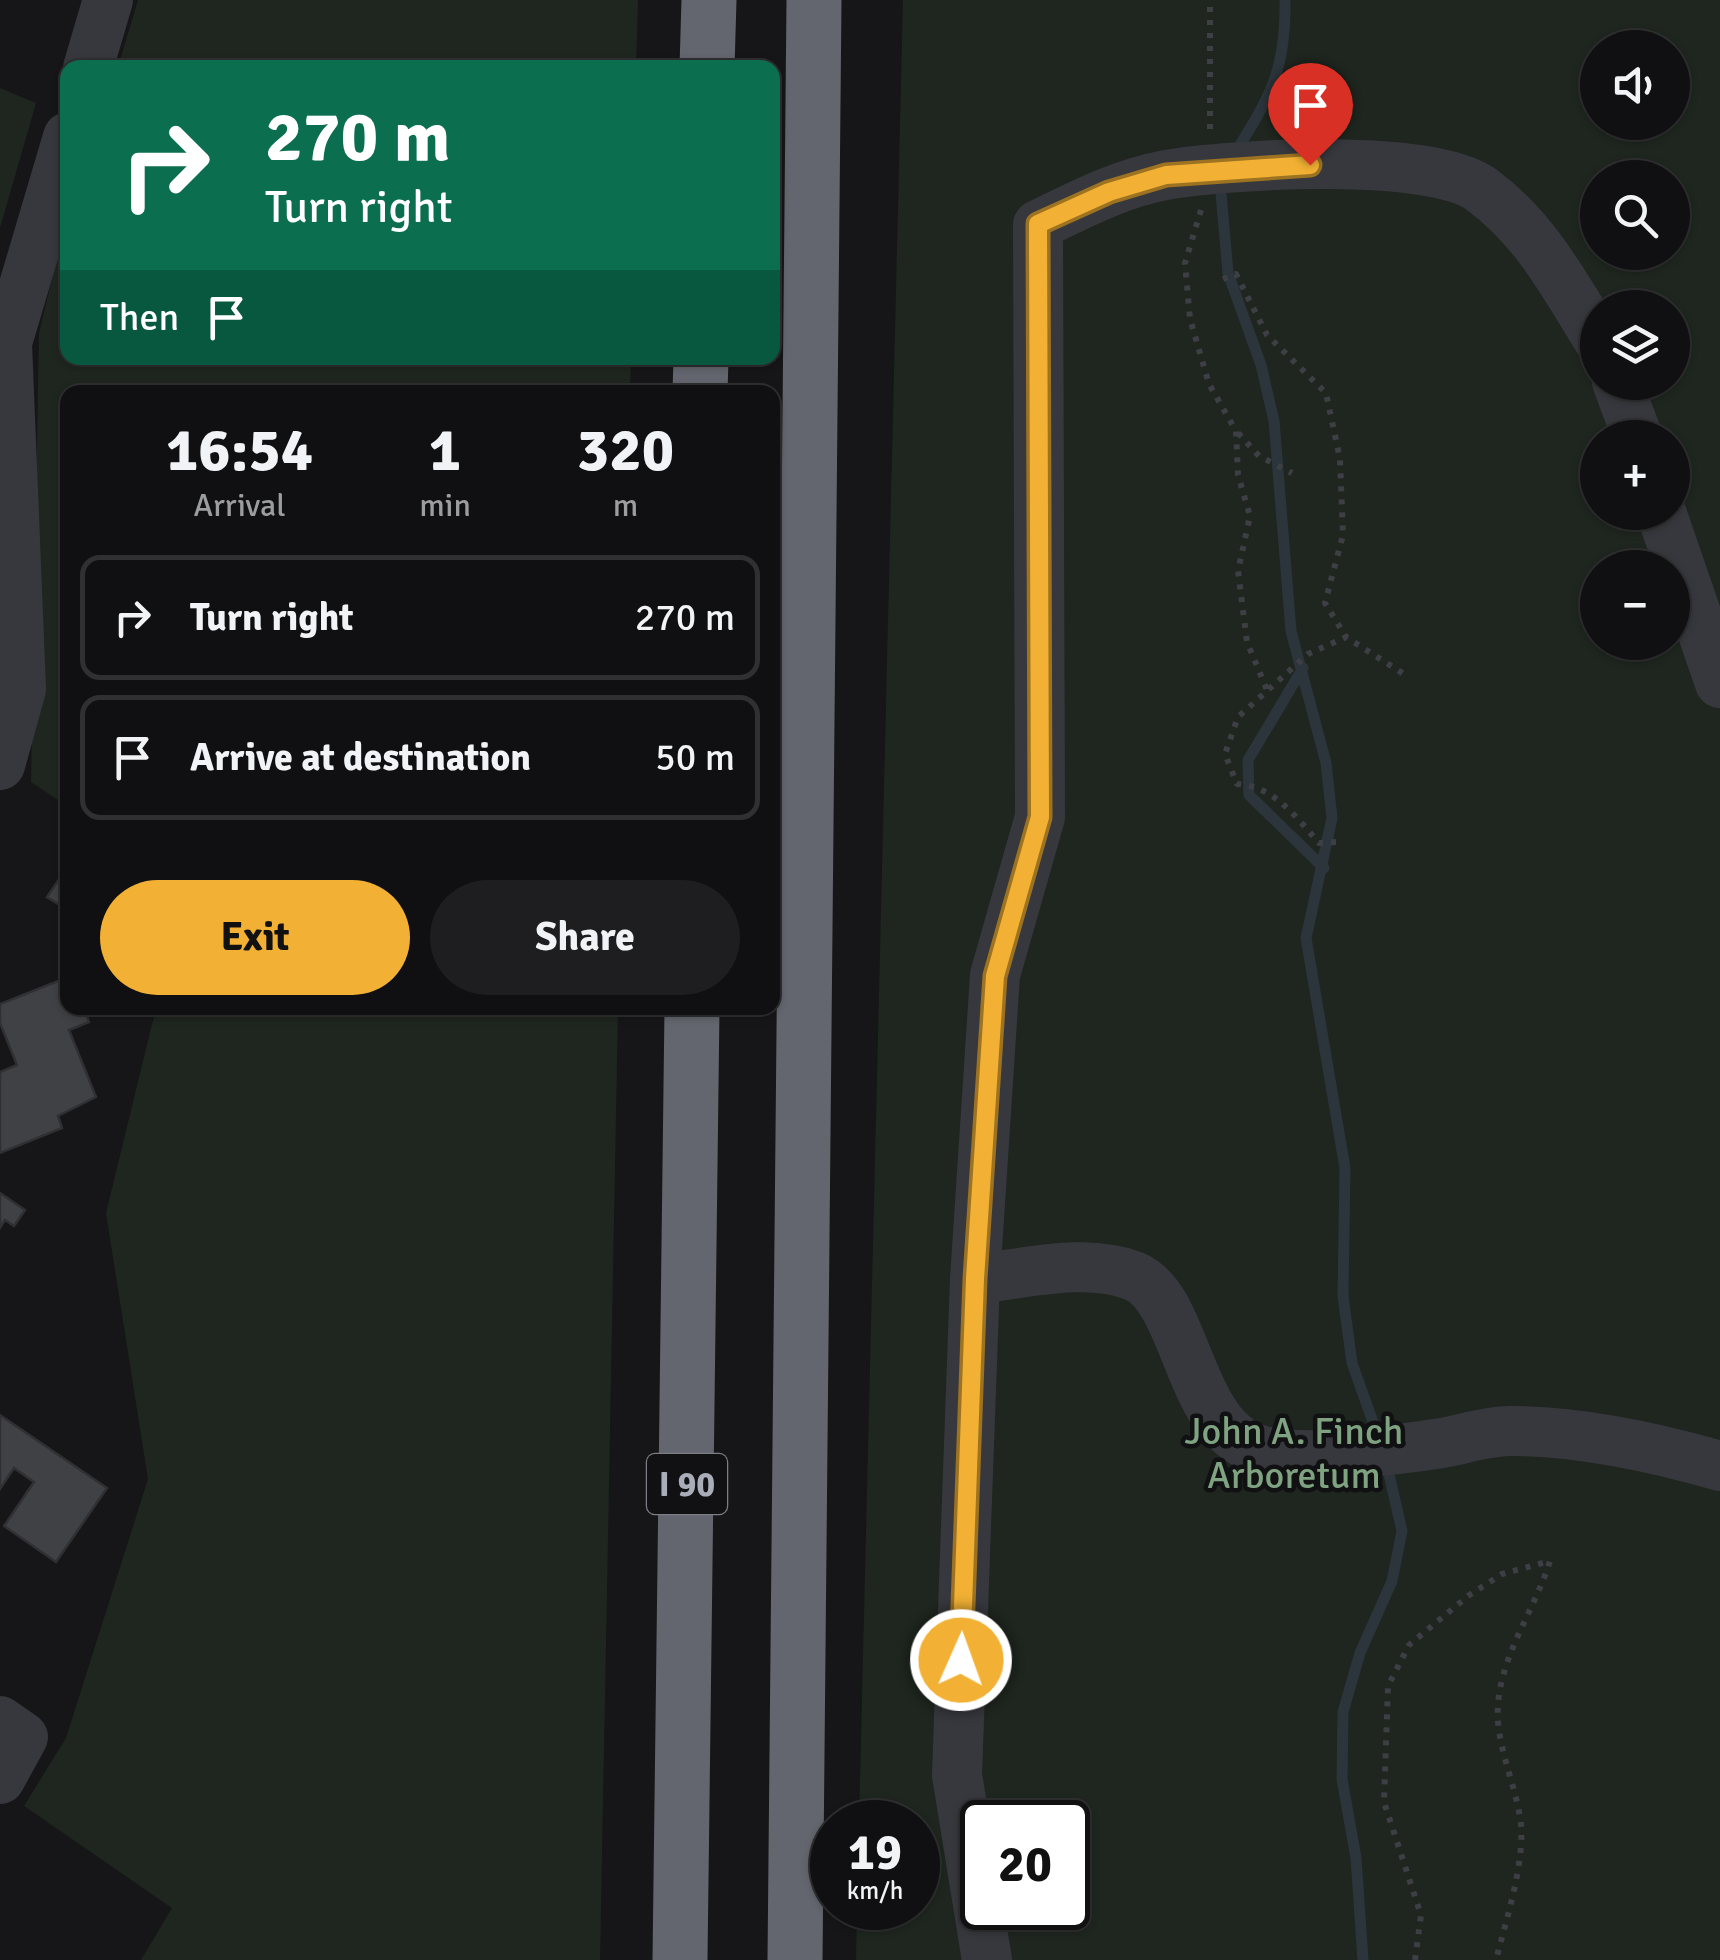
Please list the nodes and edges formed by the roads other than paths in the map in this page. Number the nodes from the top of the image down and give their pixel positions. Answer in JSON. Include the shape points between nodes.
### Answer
{"nodes":[{"id":1,"x":108,"y":0,"type":"edge"},
{"id":2,"x":709,"y":0,"type":"edge"},
{"id":3,"x":814,"y":0,"type":"edge"},
{"id":4,"x":90,"y":60,"type":"edge"},
{"id":5,"x":708,"y":60,"type":"edge"},
{"id":6,"x":60,"y":163,"type":"edge"},
{"id":7,"x":1580,"y":309,"type":"edge"},
{"id":8,"x":1666,"y":530,"type":"edge"},
{"id":9,"x":1720,"y":683,"type":"edge"},
{"id":10,"x":0,"y":765,"type":"edge"},
{"id":11,"x":692,"y":1015,"type":"edge"},
{"id":12,"x":975,"y":1279,"type":"junction"},
{"id":13,"x":1720,"y":1466,"type":"edge"},
{"id":14,"x":680,"y":1960,"type":"edge"},
{"id":15,"x":795,"y":1960,"type":"edge"},
{"id":16,"x":987,"y":1960,"type":"edge"}],
"edges":[{"from":1,"to":4,"type":"street"},
{"from":2,"to":5,"type":"highway"},
{"from":3,"to":15,"type":"highway"},
{"from":6,"to":10,"type":"street","via":[[7,343],[21,689]]},
{"from":7,"to":12,"type":"street","via":[[1542,247],[1479,188],[1421,168],[1310,165],[1166,175],[1038,224],[1040,817],[995,976]]},
{"from":8,"to":9,"type":"street"},
{"from":11,"to":14,"type":"highway","number":"I 90"},
{"from":12,"to":13,"type":"street","via":[[1082,1267],[1136,1277],[1157,1296],[1216,1420],[1258,1450],[1308,1456],[1508,1431],[1596,1440]]},
{"from":12,"to":16,"type":"street","via":[[957,1774]]}]}
